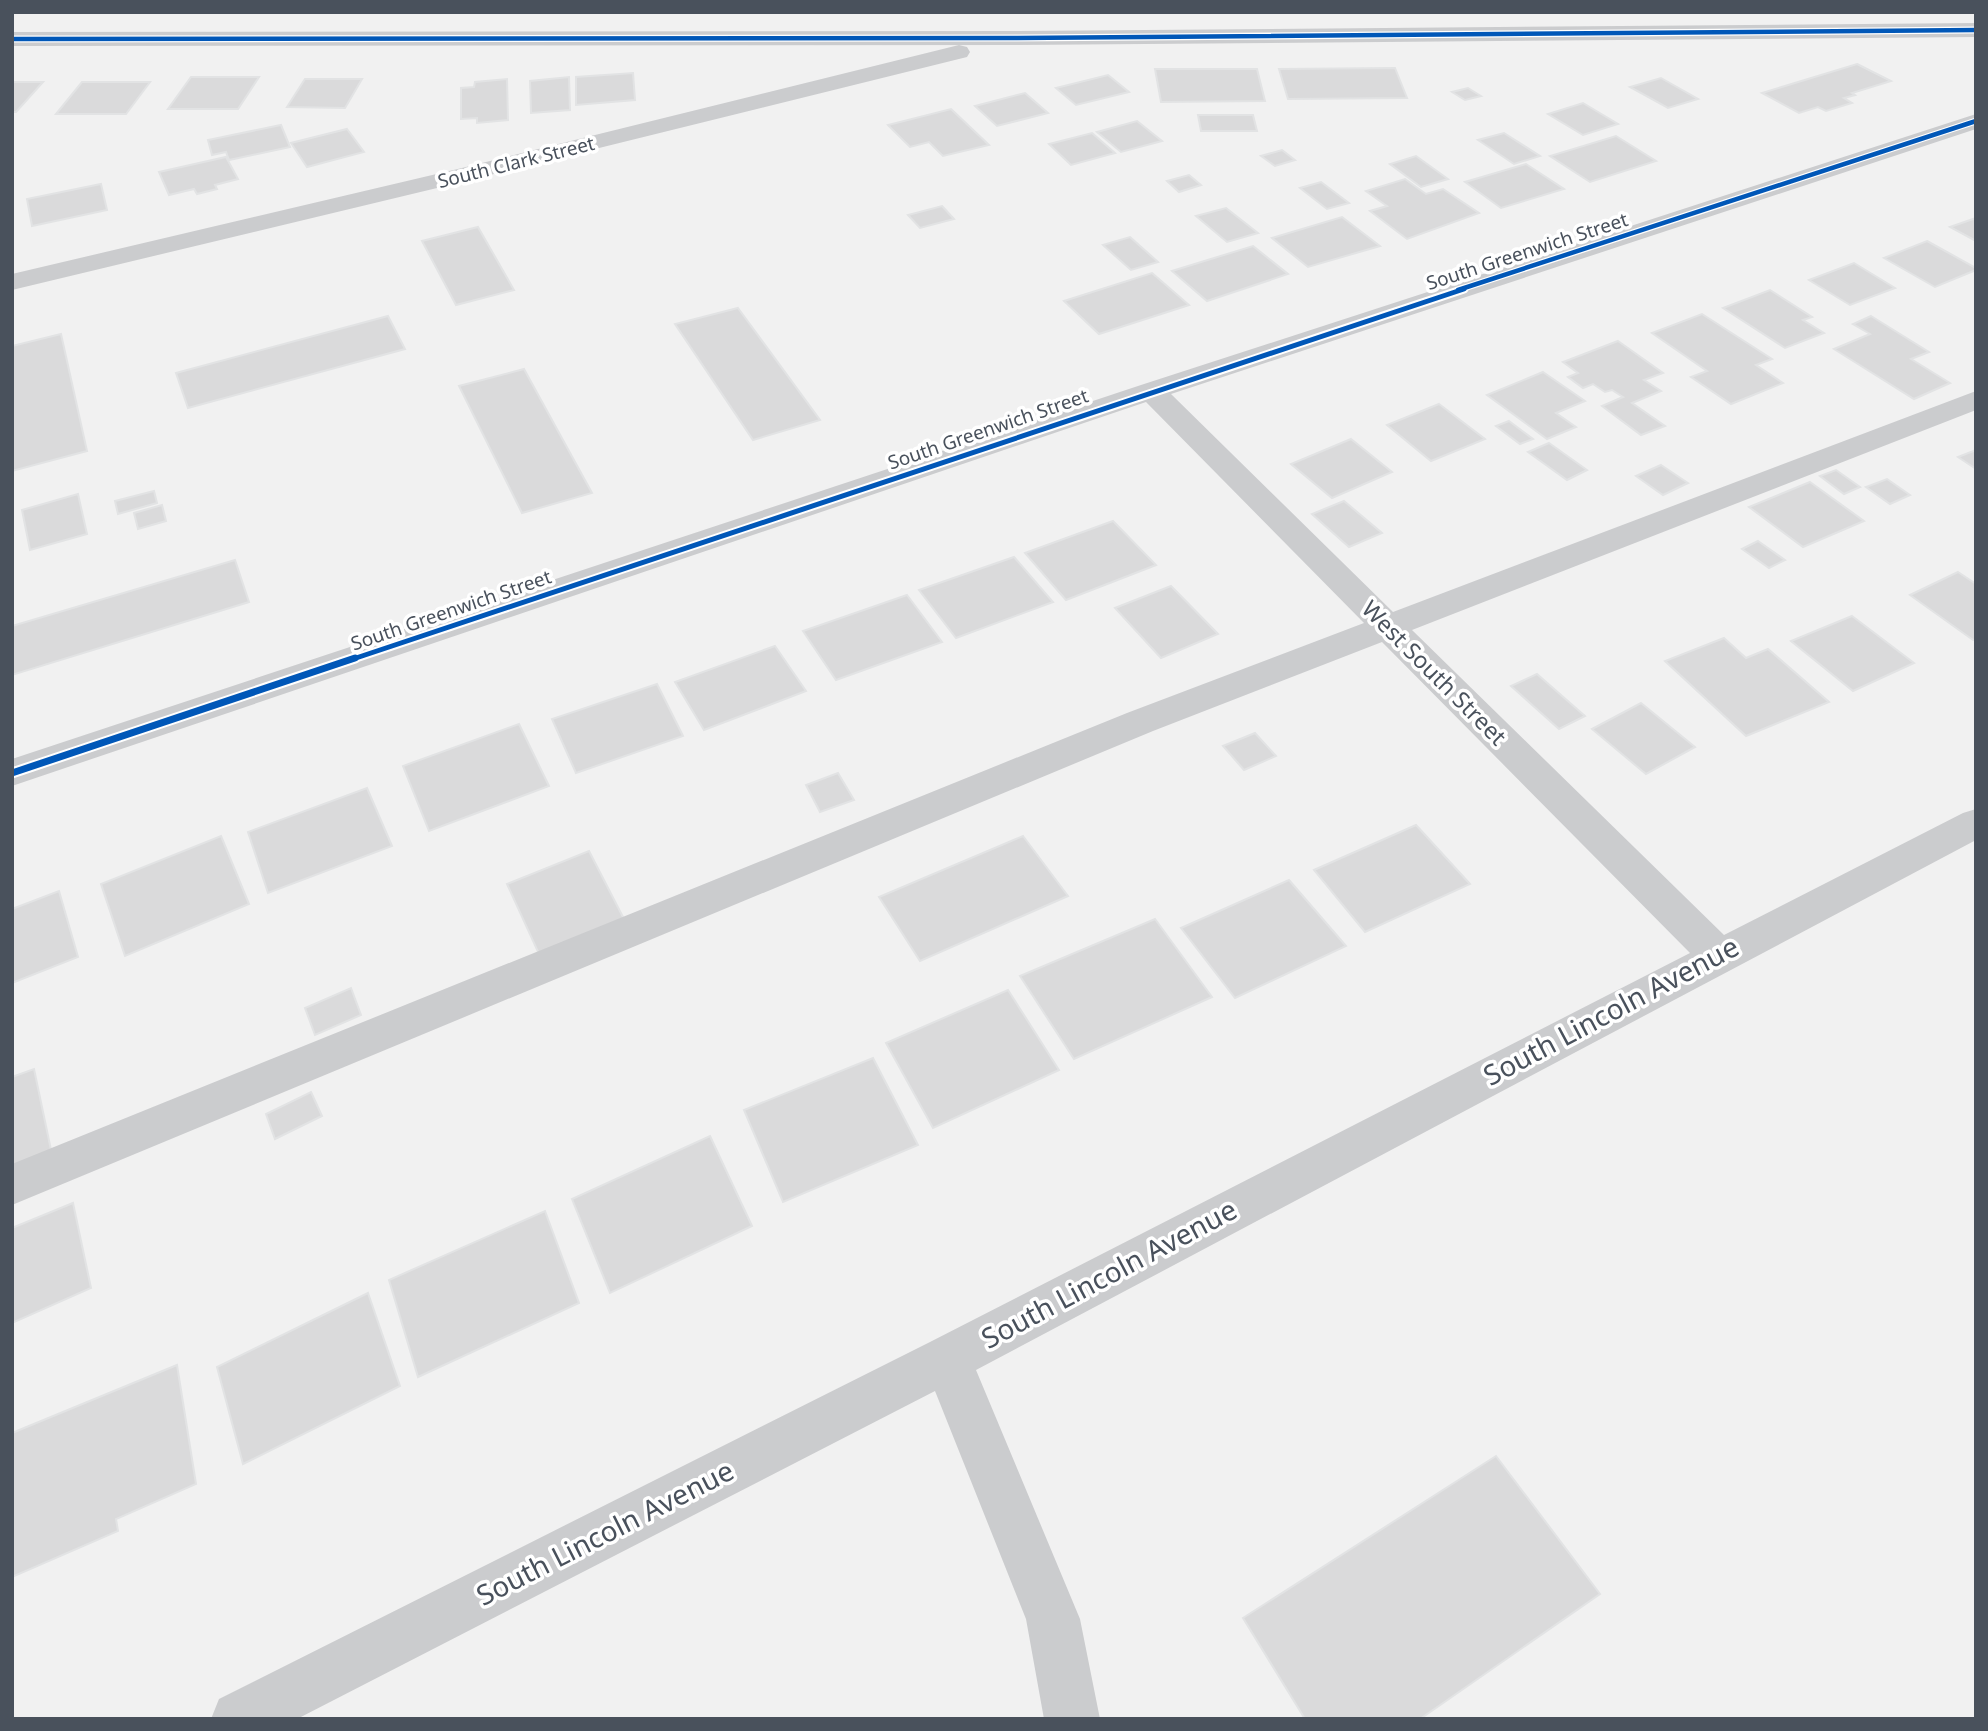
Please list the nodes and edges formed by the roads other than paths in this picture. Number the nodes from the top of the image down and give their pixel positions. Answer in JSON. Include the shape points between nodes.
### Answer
{"nodes":[{"id":1,"x":1018,"y":12,"type":"edge"},
{"id":2,"x":1972,"y":31,"type":"edge"},
{"id":3,"x":1018,"y":38,"type":"junction"},
{"id":4,"x":12,"y":39,"type":"edge"},
{"id":5,"x":1976,"y":121,"type":"edge"},
{"id":6,"x":12,"y":282,"type":"edge"},
{"id":7,"x":1152,"y":391,"type":"junction"},
{"id":8,"x":1976,"y":400,"type":"edge"},
{"id":9,"x":1387,"y":627,"type":"junction"},
{"id":10,"x":12,"y":773,"type":"edge"},
{"id":11,"x":1976,"y":822,"type":"edge"},
{"id":12,"x":1718,"y":955,"type":"junction"},
{"id":13,"x":12,"y":1185,"type":"edge"},
{"id":14,"x":947,"y":1359,"type":"junction"},
{"id":15,"x":239,"y":1719,"type":"edge"},
{"id":16,"x":1072,"y":1719,"type":"edge"}],
"edges":[{"from":1,"to":3,"type":"street"},
{"from":2,"to":3,"type":"street"},
{"from":3,"to":4,"type":"street","via":[[239,30]]},
{"from":3,"to":6,"type":"street","name":"South Clark Street"},
{"from":5,"to":7,"type":"street","name":"South Greenwich Street"},
{"from":7,"to":9,"type":"street","name":"West South Street"},
{"from":7,"to":10,"type":"street","name":"South Greenwich Street"},
{"from":8,"to":9,"type":"street"},
{"from":9,"to":12,"type":"street","name":"West South Street"},
{"from":9,"to":13,"type":"street","via":[[1140,722]]},
{"from":11,"to":12,"type":"street","name":"South Lincoln Avenue"},
{"from":12,"to":14,"type":"street","name":"South Lincoln Avenue"},
{"from":14,"to":15,"type":"street","name":"South Lincoln Avenue"},
{"from":14,"to":16,"type":"street","via":[[1053,1619]]}]}
